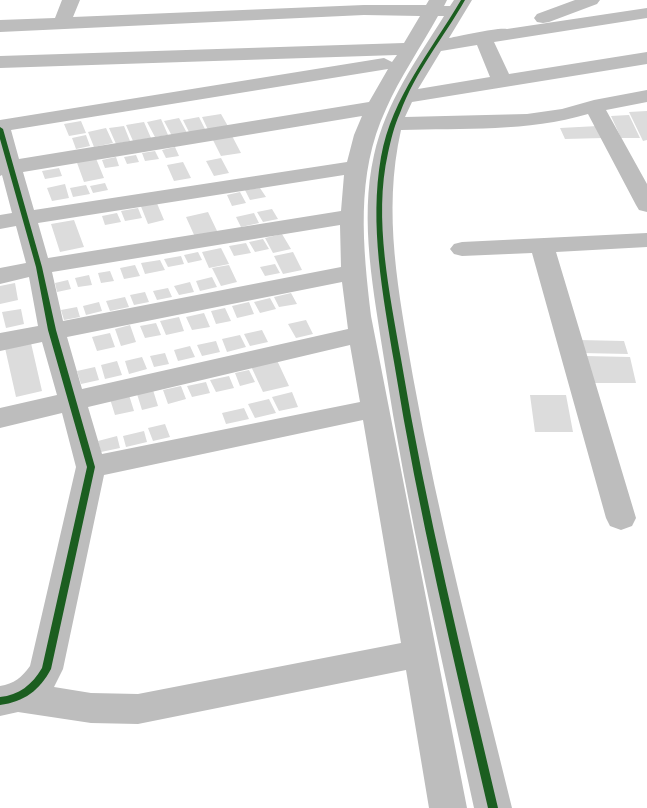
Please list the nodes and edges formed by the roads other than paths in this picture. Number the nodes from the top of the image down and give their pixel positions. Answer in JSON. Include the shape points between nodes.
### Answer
{"nodes":[{"id":1,"x":71,"y":0,"type":"edge"},
{"id":2,"x":591,"y":0,"type":"edge"},
{"id":3,"x":363,"y":5,"type":"edge"},
{"id":4,"x":447,"y":5,"type":"edge"},
{"id":5,"x":647,"y":13,"type":"edge"},
{"id":6,"x":62,"y":24,"type":"junction"},
{"id":7,"x":0,"y":26,"type":"edge"},
{"id":8,"x":484,"y":40,"type":"junction"},
{"id":9,"x":415,"y":52,"type":"junction"},
{"id":10,"x":647,"y":58,"type":"edge"},
{"id":11,"x":0,"y":62,"type":"edge"},
{"id":12,"x":502,"y":82,"type":"junction"},
{"id":13,"x":647,"y":96,"type":"edge"},
{"id":14,"x":405,"y":97,"type":"junction"},
{"id":15,"x":594,"y":106,"type":"junction"},
{"id":16,"x":385,"y":116,"type":"junction"},
{"id":17,"x":0,"y":127,"type":"edge"},
{"id":18,"x":355,"y":167,"type":"junction"},
{"id":19,"x":6,"y":168,"type":"edge"},
{"id":20,"x":647,"y":206,"type":"edge"},
{"id":21,"x":351,"y":216,"type":"junction"},
{"id":22,"x":12,"y":220,"type":"edge"},
{"id":23,"x":647,"y":240,"type":"edge"},
{"id":24,"x":542,"y":245,"type":"junction"},
{"id":25,"x":462,"y":249,"type":"dead end"},
{"id":26,"x":39,"y":267,"type":"junction"},
{"id":27,"x":353,"y":272,"type":"junction"},
{"id":28,"x":0,"y":276,"type":"edge"},
{"id":29,"x":52,"y":330,"type":"junction"},
{"id":30,"x":362,"y":334,"type":"junction"},
{"id":31,"x":0,"y":342,"type":"edge"},
{"id":32,"x":74,"y":400,"type":"junction"},
{"id":33,"x":376,"y":408,"type":"junction"},
{"id":34,"x":0,"y":418,"type":"edge"},
{"id":35,"x":91,"y":467,"type":"junction"},
{"id":36,"x":621,"y":518,"type":"dead end"},
{"id":37,"x":421,"y":653,"type":"junction"},
{"id":38,"x":9,"y":699,"type":"edge"},
{"id":39,"x":448,"y":808,"type":"edge"},
{"id":40,"x":493,"y":808,"type":"edge"}],
"edges":[{"from":1,"to":6,"type":"street"},
{"from":2,"to":8,"type":"street"},
{"from":3,"to":4,"type":"street"},
{"from":3,"to":6,"type":"street"},
{"from":4,"to":9,"type":"street"},
{"from":5,"to":8,"type":"street"},
{"from":6,"to":7,"type":"street"},
{"from":8,"to":9,"type":"street"},
{"from":8,"to":12,"type":"street"},
{"from":9,"to":11,"type":"street"},
{"from":9,"to":14,"type":"street"},
{"from":9,"to":16,"type":"street"},
{"from":9,"to":17,"type":"street"},
{"from":10,"to":12,"type":"street"},
{"from":12,"to":14,"type":"street"},
{"from":13,"to":15,"type":"street"},
{"from":14,"to":16,"type":"street"},
{"from":15,"to":16,"type":"street","via":[[564,115],[527,120]]},
{"from":15,"to":20,"type":"street"},
{"from":16,"to":18,"type":"street","via":[[363,139]]},
{"from":16,"to":19,"type":"street"},
{"from":16,"to":40,"type":"street","via":[[379,240],[404,402]]},
{"from":17,"to":19,"type":"street"},
{"from":18,"to":21,"type":"street"},
{"from":18,"to":22,"type":"street"},
{"from":19,"to":22,"type":"street"},
{"from":21,"to":26,"type":"street"},
{"from":21,"to":27,"type":"street"},
{"from":22,"to":26,"type":"street"},
{"from":23,"to":24,"type":"street"},
{"from":24,"to":25,"type":"street"},
{"from":24,"to":36,"type":"street"},
{"from":26,"to":28,"type":"street"},
{"from":26,"to":29,"type":"street"},
{"from":27,"to":29,"type":"street"},
{"from":27,"to":30,"type":"street"},
{"from":29,"to":31,"type":"street"},
{"from":29,"to":32,"type":"street"},
{"from":30,"to":32,"type":"street"},
{"from":30,"to":33,"type":"street"},
{"from":32,"to":34,"type":"street"},
{"from":32,"to":35,"type":"street"},
{"from":33,"to":35,"type":"street"},
{"from":33,"to":37,"type":"street"},
{"from":35,"to":38,"type":"street","via":[[46,669],[32,690]]},
{"from":37,"to":38,"type":"street","via":[[138,709],[90,708]]},
{"from":37,"to":39,"type":"street"}]}
